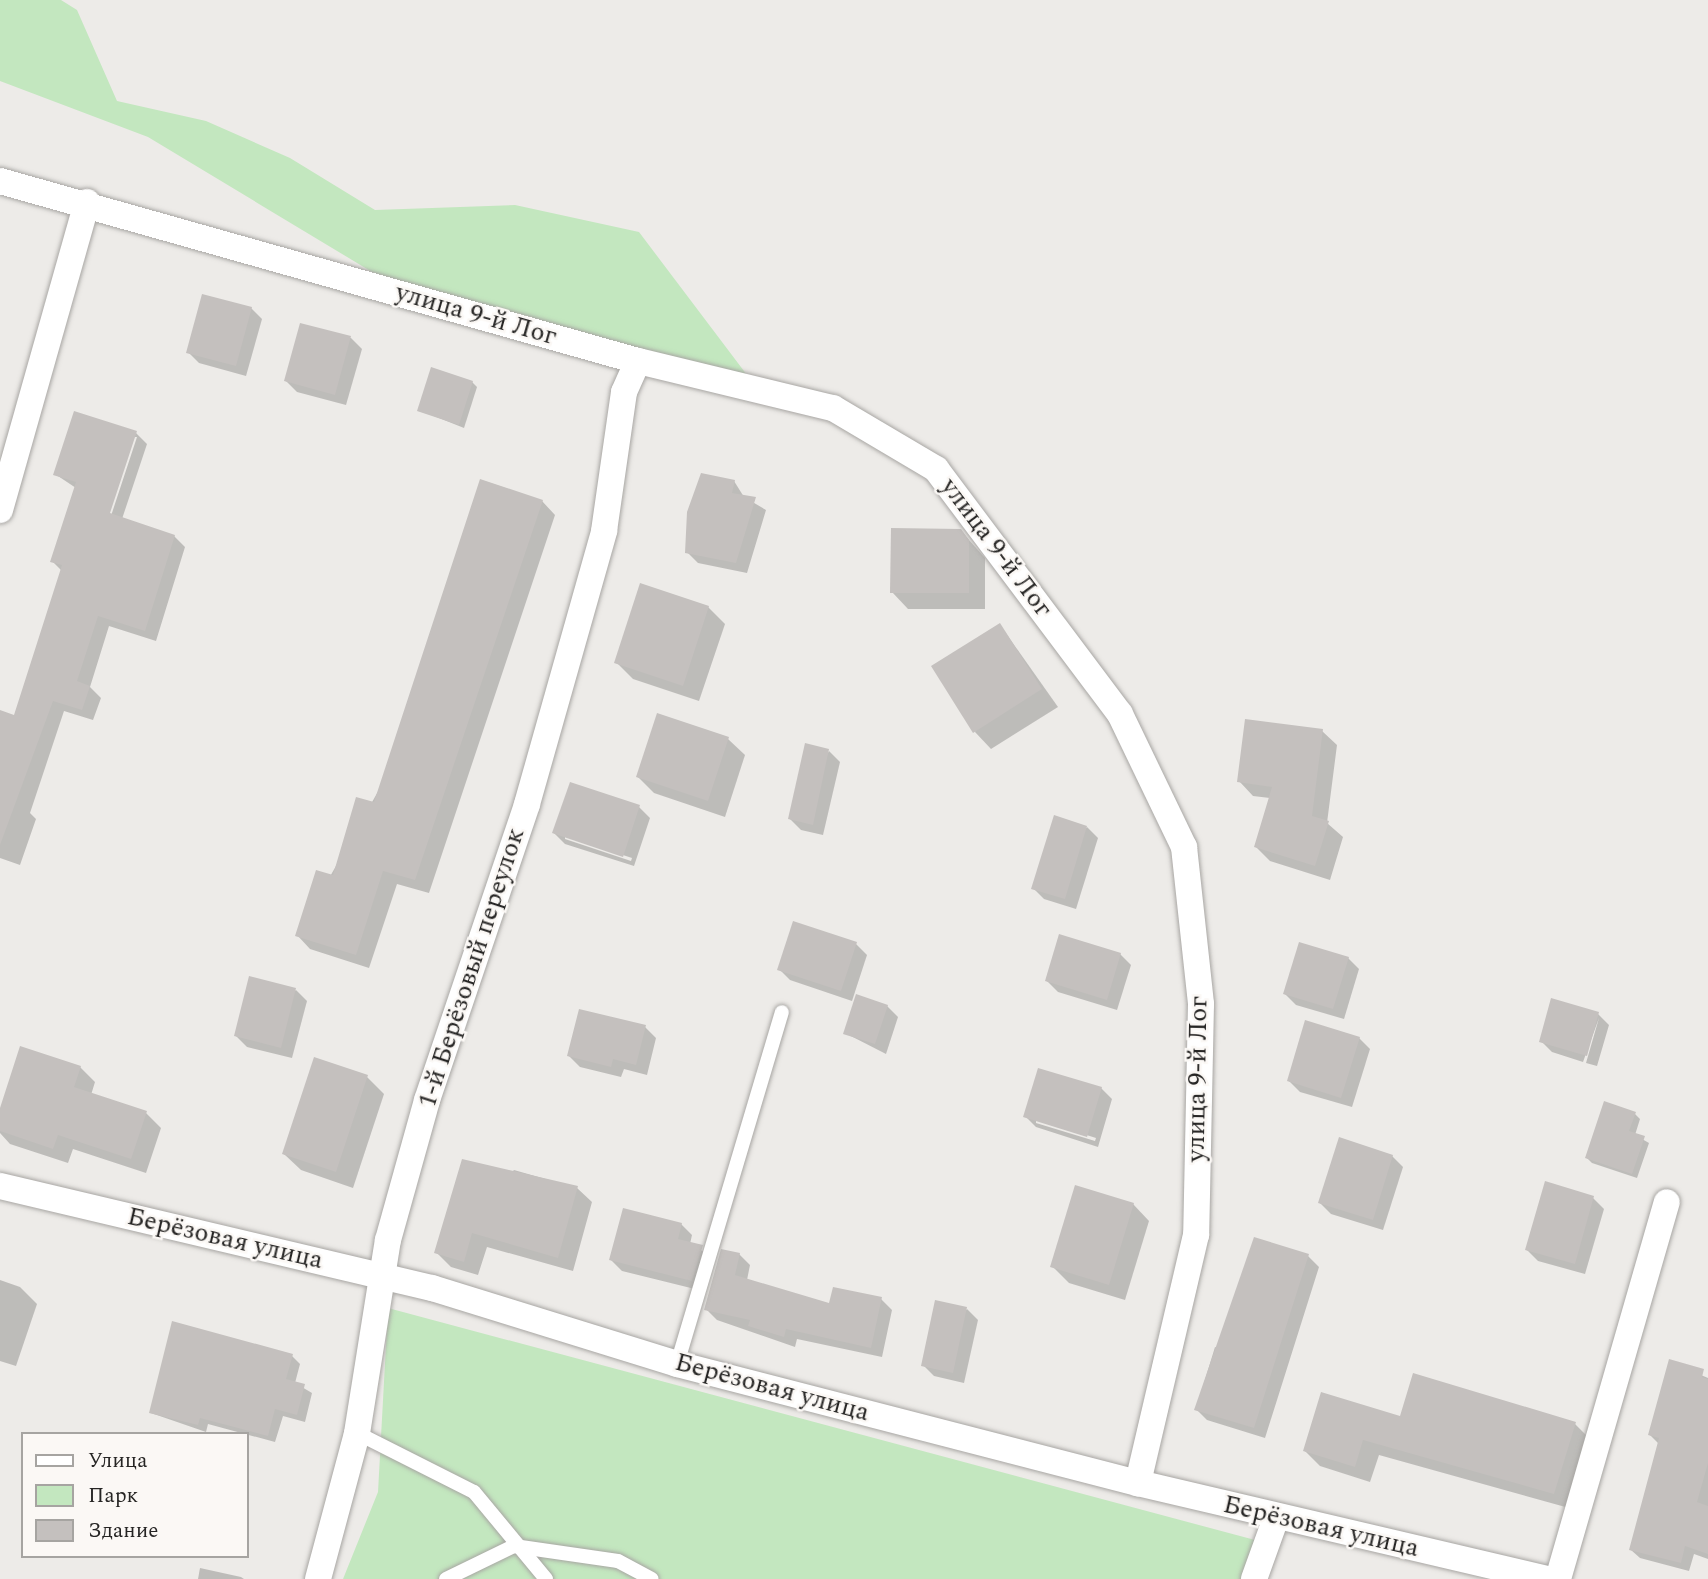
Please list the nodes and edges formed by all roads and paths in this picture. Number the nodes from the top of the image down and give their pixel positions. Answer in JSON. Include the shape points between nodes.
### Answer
{"nodes":[{"id":1,"x":0,"y":181,"type":"edge"},
{"id":2,"x":87,"y":202,"type":"junction"},
{"id":3,"x":638,"y":361,"type":"junction"},
{"id":4,"x":0,"y":510,"type":"edge"},
{"id":5,"x":782,"y":1012,"type":"dead end"},
{"id":6,"x":0,"y":1186,"type":"edge"},
{"id":7,"x":1667,"y":1202,"type":"dead end"},
{"id":8,"x":381,"y":1276,"type":"junction"},
{"id":9,"x":677,"y":1364,"type":"junction"},
{"id":10,"x":357,"y":1433,"type":"junction"},
{"id":11,"x":1138,"y":1483,"type":"junction"},
{"id":12,"x":1276,"y":1518,"type":"junction"},
{"id":13,"x":514,"y":1546,"type":"junction"},
{"id":14,"x":318,"y":1579,"type":"edge"},
{"id":15,"x":446,"y":1579,"type":"edge"},
{"id":16,"x":546,"y":1579,"type":"edge"},
{"id":17,"x":652,"y":1579,"type":"edge"},
{"id":18,"x":1254,"y":1579,"type":"edge"},
{"id":19,"x":1547,"y":1579,"type":"edge"},
{"id":20,"x":1558,"y":1579,"type":"edge"}],
"edges":[{"from":1,"to":2,"type":"street","name":"улица 9-й Лог"},
{"from":2,"to":3,"type":"street","name":"улица 9-й Лог"},
{"from":2,"to":4,"type":"street"},
{"from":3,"to":8,"type":"street","name":"1-й Берёзовый переулок","via":[[624,391],[604,531],[527,804],[427,1100]]},
{"from":3,"to":11,"type":"street","name":"улица 9-й Лог","via":[[833,408],[936,469],[1120,714],[1184,847],[1201,1004],[1196,1235]]},
{"from":5,"to":9,"type":"lane"},
{"from":6,"to":8,"type":"street","name":"Берёзовая улица"},
{"from":7,"to":20,"type":"street"},
{"from":8,"to":9,"type":"street","name":"Берёзовая улица"},
{"from":8,"to":10,"type":"street","name":"1-й Берёзовый переулок"},
{"from":9,"to":11,"type":"street","name":"Берёзовая улица"},
{"from":10,"to":13,"type":"lane","via":[[474,1492]]},
{"from":10,"to":14,"type":"street","name":"1-й Берёзовый переулок"},
{"from":11,"to":12,"type":"street","name":"Берёзовая улица"},
{"from":12,"to":18,"type":"street"},
{"from":12,"to":19,"type":"street","name":"Берёзовая улица"},
{"from":13,"to":15,"type":"lane"},
{"from":13,"to":16,"type":"lane"},
{"from":13,"to":17,"type":"lane","via":[[618,1561]]}]}
